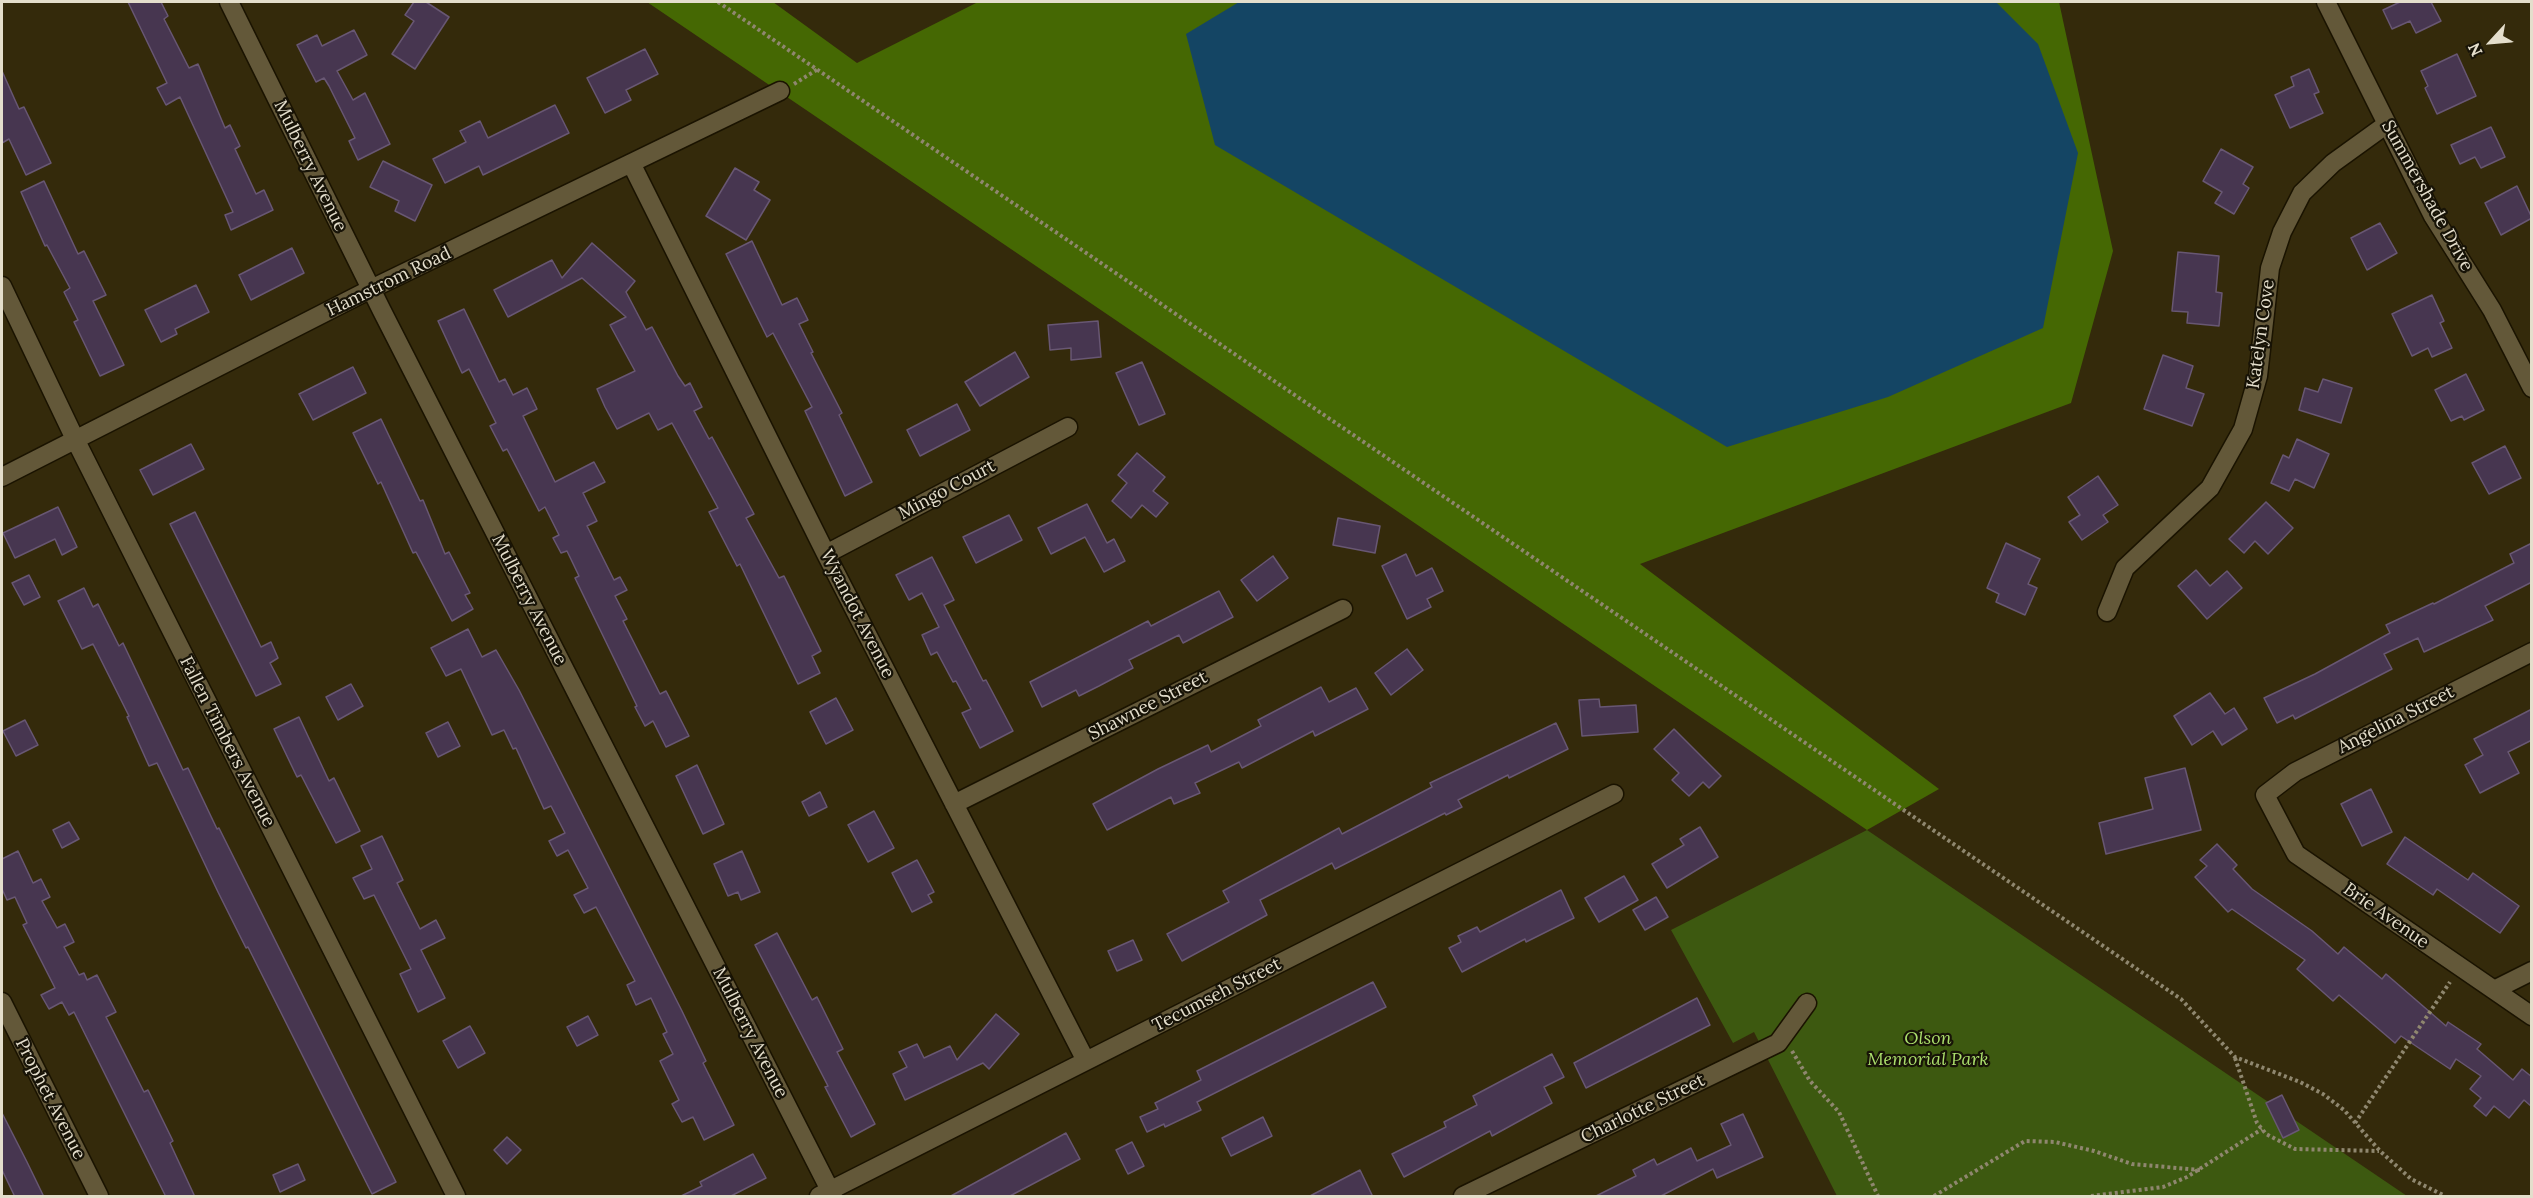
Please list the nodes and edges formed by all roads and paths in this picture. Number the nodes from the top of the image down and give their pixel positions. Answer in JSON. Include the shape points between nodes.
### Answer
{"nodes":[{"id":1,"x":229,"y":2,"type":"edge"},
{"id":2,"x":718,"y":2,"type":"edge"},
{"id":3,"x":2326,"y":2,"type":"edge"},
{"id":4,"x":818,"y":69,"type":"junction"},
{"id":5,"x":780,"y":92,"type":"joint"},
{"id":6,"x":2387,"y":124,"type":"junction"},
{"id":7,"x":632,"y":165,"type":"junction"},
{"id":8,"x":2,"y":286,"type":"edge"},
{"id":9,"x":371,"y":290,"type":"junction"},
{"id":10,"x":2532,"y":388,"type":"edge"},
{"id":11,"x":1068,"y":426,"type":"dead end"},
{"id":12,"x":75,"y":440,"type":"junction"},
{"id":13,"x":2,"y":477,"type":"edge"},
{"id":14,"x":826,"y":554,"type":"junction"},
{"id":15,"x":1343,"y":609,"type":"dead end"},
{"id":16,"x":2107,"y":612,"type":"dead end"},
{"id":17,"x":2532,"y":652,"type":"edge"},
{"id":18,"x":1614,"y":794,"type":"dead end"},
{"id":19,"x":2265,"y":795,"type":"joint"},
{"id":20,"x":954,"y":804,"type":"junction"},
{"id":21,"x":2460,"y":967,"type":"junction"},
{"id":22,"x":2532,"y":971,"type":"edge"},
{"id":23,"x":2494,"y":990,"type":"junction"},
{"id":24,"x":2,"y":1002,"type":"edge"},
{"id":25,"x":1807,"y":1003,"type":"dead end"},
{"id":26,"x":2532,"y":1016,"type":"edge"},
{"id":27,"x":1784,"y":1036,"type":"junction"},
{"id":28,"x":2235,"y":1057,"type":"junction"},
{"id":29,"x":1086,"y":1061,"type":"junction"},
{"id":30,"x":2355,"y":1123,"type":"junction"},
{"id":31,"x":2262,"y":1130,"type":"junction"},
{"id":32,"x":2380,"y":1151,"type":"junction"},
{"id":33,"x":2200,"y":1170,"type":"junction"},
{"id":34,"x":827,"y":1195,"type":"edge"},
{"id":35,"x":99,"y":1197,"type":"edge"},
{"id":36,"x":456,"y":1197,"type":"edge"},
{"id":37,"x":1464,"y":1197,"type":"edge"},
{"id":38,"x":1878,"y":1197,"type":"edge"},
{"id":39,"x":1934,"y":1197,"type":"edge"},
{"id":40,"x":2091,"y":1197,"type":"edge"},
{"id":41,"x":2445,"y":1197,"type":"edge"}],
"edges":[{"from":1,"to":9,"type":"street","name":"Mulberry Avenue"},
{"from":2,"to":4,"type":"path"},
{"from":3,"to":6,"type":"street","name":"Summershade Drive"},
{"from":4,"to":5,"type":"path"},
{"from":4,"to":28,"type":"path","via":[[2171,992]]},
{"from":5,"to":7,"type":"street","name":"Hamstrom Road"},
{"from":6,"to":10,"type":"street","name":"Summershade Drive","via":[[2433,216],[2492,310]]},
{"from":6,"to":16,"type":"street","name":"Katelyn Cove","via":[[2302,193],[2282,232],[2270,268],[2258,376],[2242,429],[2210,488],[2125,568]]},
{"from":7,"to":9,"type":"street","name":"Hamstrom Road"},
{"from":7,"to":14,"type":"street","name":"Wyandot Avenue"},
{"from":8,"to":12,"type":"street","name":"Fallen Timbers Avenue"},
{"from":9,"to":12,"type":"street","name":"Hamstrom Road"},
{"from":9,"to":34,"type":"street","name":"Mulberry Avenue"},
{"from":11,"to":14,"type":"street","name":"Mingo Court"},
{"from":12,"to":13,"type":"street","name":"Hamstrom Road"},
{"from":12,"to":36,"type":"street","name":"Fallen Timbers Avenue"},
{"from":14,"to":20,"type":"street","name":"Wyandot Avenue"},
{"from":15,"to":20,"type":"street","name":"Shawnee Street"},
{"from":17,"to":19,"type":"street","name":"Angelina Street","via":[[2295,772]]},
{"from":18,"to":29,"type":"street","name":"Tecumseh Street"},
{"from":19,"to":21,"type":"street","name":"Brie Avenue","via":[[2296,854]]},
{"from":20,"to":29,"type":"street","name":"Wyandot Avenue"},
{"from":21,"to":23,"type":"street","name":"Brie Avenue"},
{"from":21,"to":30,"type":"path"},
{"from":22,"to":23,"type":"street"},
{"from":23,"to":26,"type":"street","name":"Brie Avenue"},
{"from":24,"to":35,"type":"street","name":"Prophet Avenue"},
{"from":25,"to":27,"type":"street","name":"Charlotte Street"},
{"from":27,"to":37,"type":"street","name":"Charlotte Street","via":[[1778,1043]]},
{"from":27,"to":38,"type":"path","via":[[1810,1081],[1839,1112]]},
{"from":28,"to":30,"type":"path","via":[[2323,1094]]},
{"from":28,"to":31,"type":"path"},
{"from":29,"to":34,"type":"street","name":"Tecumseh Street"},
{"from":30,"to":32,"type":"path"},
{"from":31,"to":32,"type":"path","via":[[2295,1149]]},
{"from":31,"to":33,"type":"path"},
{"from":32,"to":41,"type":"path","via":[[2411,1179]]},
{"from":33,"to":39,"type":"path","via":[[2132,1164],[2055,1142],[2025,1141]]},
{"from":33,"to":40,"type":"path","via":[[2163,1187]]}]}
